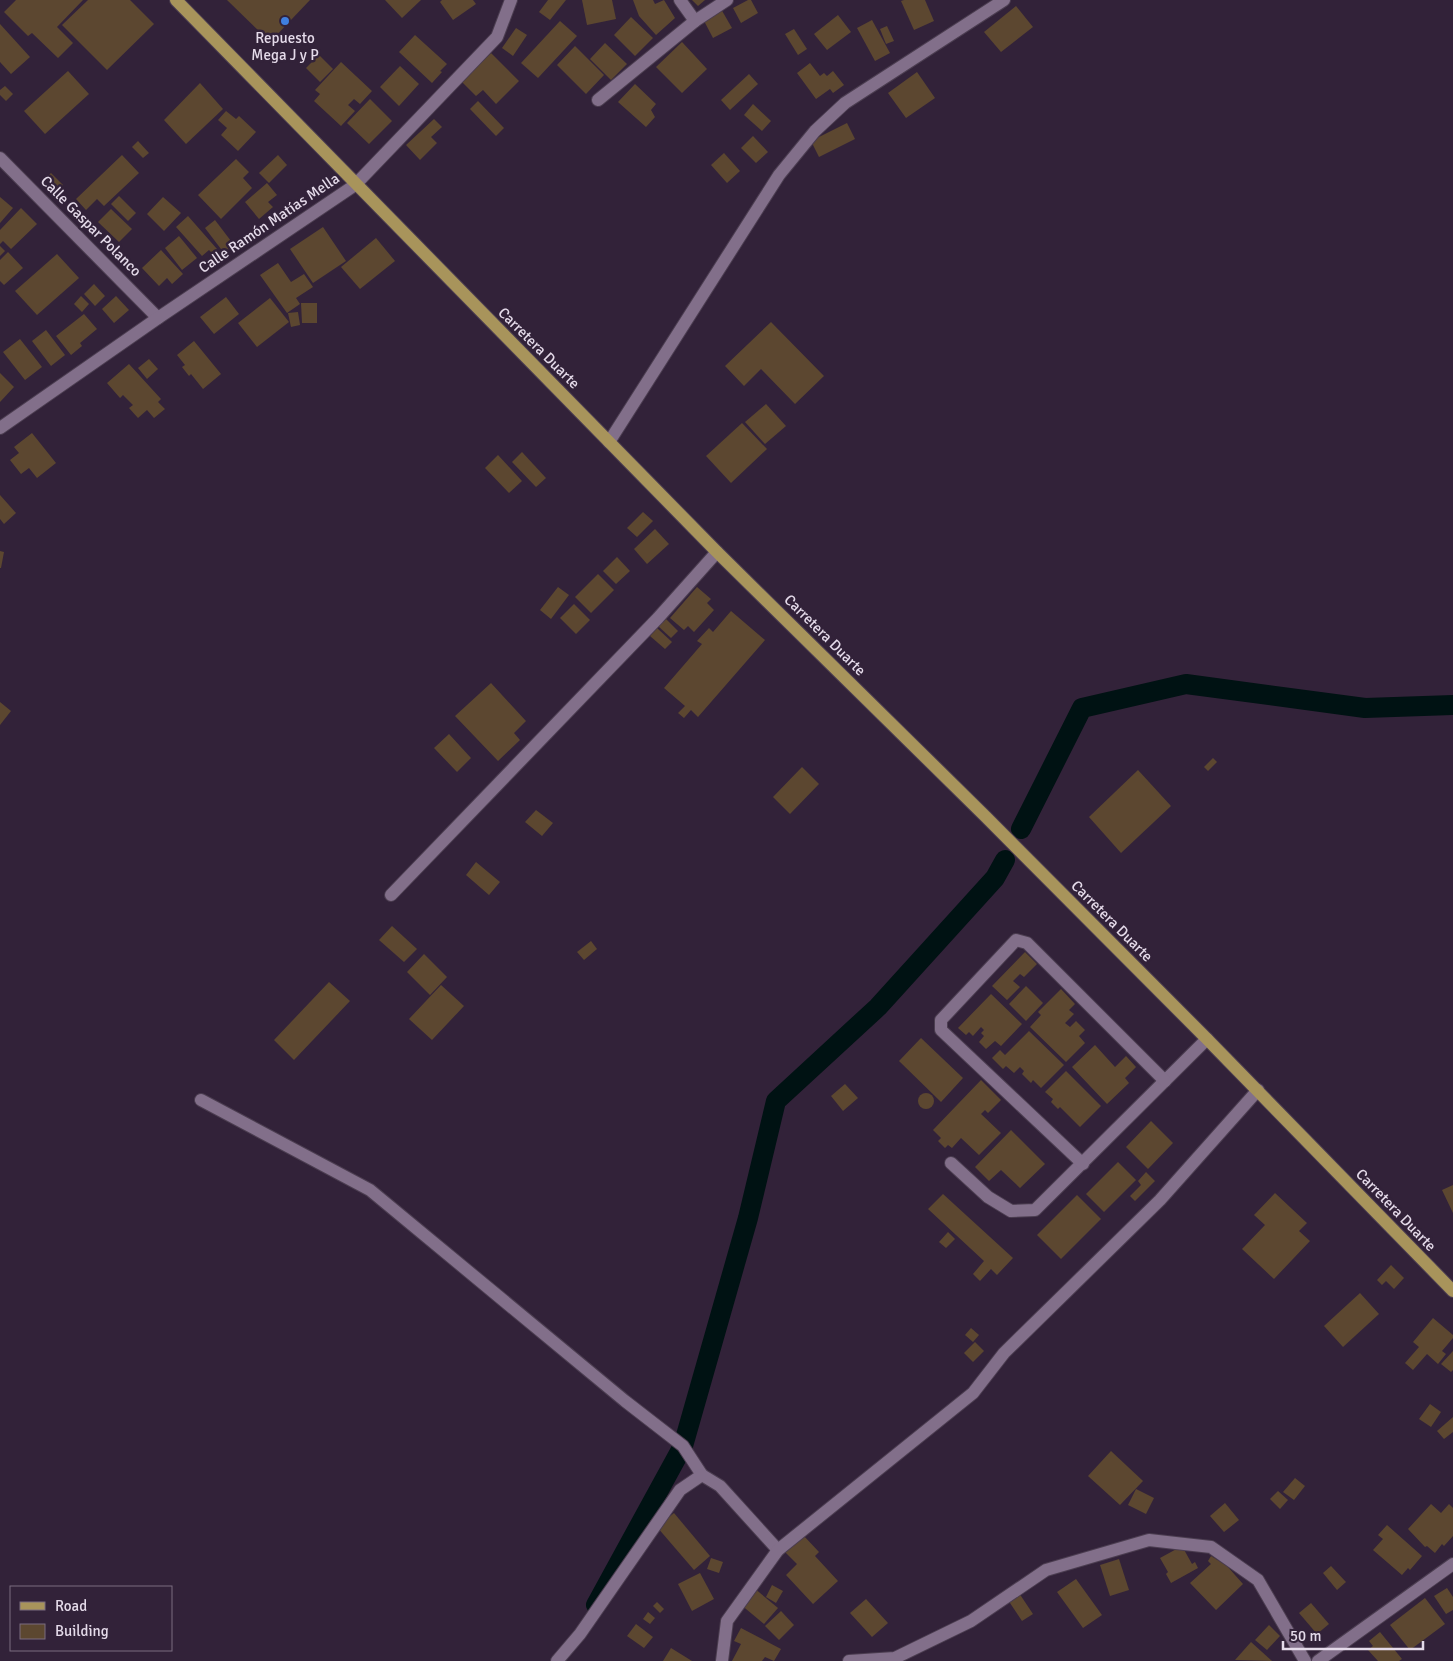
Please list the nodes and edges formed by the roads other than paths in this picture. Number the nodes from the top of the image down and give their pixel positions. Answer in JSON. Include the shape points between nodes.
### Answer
{"nodes":[{"id":1,"x":176,"y":0,"type":"edge"},
{"id":2,"x":511,"y":0,"type":"edge"},
{"id":3,"x":680,"y":0,"type":"edge"},
{"id":4,"x":728,"y":0,"type":"edge"},
{"id":5,"x":1004,"y":0,"type":"edge"},
{"id":6,"x":695,"y":21,"type":"junction"},
{"id":7,"x":598,"y":100,"type":"dead end"},
{"id":8,"x":0,"y":158,"type":"edge"},
{"id":9,"x":355,"y":185,"type":"junction"},
{"id":10,"x":158,"y":318,"type":"junction"},
{"id":11,"x":0,"y":428,"type":"edge"},
{"id":12,"x":609,"y":442,"type":"junction"},
{"id":13,"x":717,"y":552,"type":"junction"},
{"id":14,"x":391,"y":895,"type":"dead end"},
{"id":15,"x":1207,"y":1038,"type":"junction"},
{"id":16,"x":1165,"y":1081,"type":"junction"},
{"id":17,"x":1258,"y":1090,"type":"junction"},
{"id":18,"x":201,"y":1100,"type":"dead end"},
{"id":19,"x":951,"y":1163,"type":"dead end"},
{"id":20,"x":1083,"y":1164,"type":"junction"},
{"id":21,"x":1453,"y":1291,"type":"edge"},
{"id":22,"x":702,"y":1474,"type":"junction"},
{"id":23,"x":778,"y":1550,"type":"junction"},
{"id":24,"x":1453,"y":1564,"type":"edge"},
{"id":25,"x":557,"y":1661,"type":"edge"},
{"id":26,"x":722,"y":1661,"type":"edge"},
{"id":27,"x":849,"y":1661,"type":"edge"},
{"id":28,"x":1305,"y":1661,"type":"edge"},
{"id":29,"x":1318,"y":1661,"type":"edge"}],
"edges":[{"from":1,"to":9,"type":"main road","name":"Carretera Duarte"},
{"from":2,"to":9,"type":"street","name":"Calle Ramón Matías Mella","via":[[497,37]]},
{"from":3,"to":6,"type":"street"},
{"from":4,"to":6,"type":"street"},
{"from":5,"to":12,"type":"street","via":[[845,103],[815,131],[779,175]]},
{"from":6,"to":7,"type":"street"},
{"from":8,"to":10,"type":"street","name":"Calle Gaspar Polanco"},
{"from":9,"to":10,"type":"street","name":"Calle Ramón Matías Mella"},
{"from":9,"to":12,"type":"main road","name":"Carretera Duarte"},
{"from":10,"to":11,"type":"street","name":"Calle Ramón Matías Mella"},
{"from":12,"to":13,"type":"main road","name":"Carretera Duarte"},
{"from":13,"to":14,"type":"street","via":[[658,618]]},
{"from":13,"to":15,"type":"main road","name":"Carretera Duarte"},
{"from":15,"to":16,"type":"street"},
{"from":15,"to":17,"type":"main road","name":"Carretera Duarte"},
{"from":16,"to":20,"type":"street"},
{"from":16,"to":20,"type":"street","via":[[1026,943],[1016,940],[941,1020],[941,1030]]},
{"from":17,"to":21,"type":"main road","name":"Carretera Duarte"},
{"from":17,"to":23,"type":"street","via":[[1160,1200],[1004,1353],[973,1393]]},
{"from":18,"to":22,"type":"street","via":[[370,1190],[624,1402],[683,1446]]},
{"from":19,"to":20,"type":"street","via":[[988,1197],[1011,1212],[1036,1210]]},
{"from":22,"to":23,"type":"street","via":[[720,1486]]},
{"from":22,"to":25,"type":"street","via":[[680,1490],[580,1634]]},
{"from":23,"to":26,"type":"street","via":[[727,1621]]},
{"from":24,"to":29,"type":"street"},
{"from":27,"to":28,"type":"street","via":[[895,1658],[970,1621],[1046,1570],[1149,1540],[1210,1546],[1258,1580]]}]}
